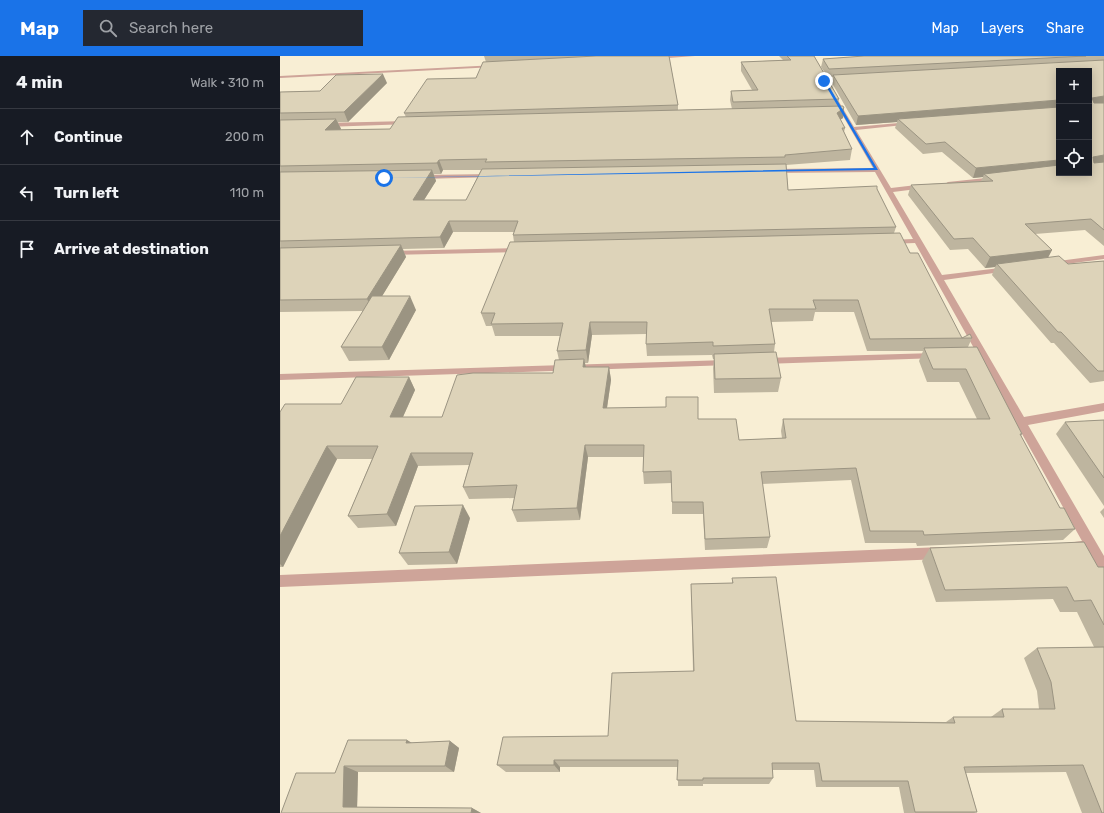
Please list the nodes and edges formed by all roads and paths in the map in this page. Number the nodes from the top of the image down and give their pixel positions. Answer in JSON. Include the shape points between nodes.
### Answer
{"nodes":[{"id":1,"x":693,"y":56,"type":"edge"},
{"id":2,"x":645,"y":58,"type":"edge"},
{"id":3,"x":502,"y":66,"type":"edge"},
{"id":4,"x":280,"y":77,"type":"edge"},
{"id":5,"x":824,"y":81,"type":"edge"},
{"id":6,"x":413,"y":123,"type":"edge"},
{"id":7,"x":916,"y":124,"type":"edge"},
{"id":8,"x":318,"y":126,"type":"edge"},
{"id":9,"x":853,"y":129,"type":"junction"},
{"id":10,"x":876,"y":170,"type":"junction"},
{"id":11,"x":765,"y":172,"type":"edge"},
{"id":12,"x":503,"y":176,"type":"edge"},
{"id":13,"x":415,"y":177,"type":"edge"},
{"id":14,"x":1005,"y":178,"type":"edge"},
{"id":15,"x":943,"y":184,"type":"edge"},
{"id":16,"x":936,"y":185,"type":"edge"},
{"id":17,"x":889,"y":190,"type":"junction"},
{"id":18,"x":918,"y":241,"type":"junction"},
{"id":19,"x":878,"y":242,"type":"edge"},
{"id":20,"x":527,"y":250,"type":"edge"},
{"id":21,"x":384,"y":253,"type":"edge"},
{"id":22,"x":1104,"y":257,"type":"edge"},
{"id":23,"x":1041,"y":265,"type":"edge"},
{"id":24,"x":1018,"y":268,"type":"edge"},
{"id":25,"x":939,"y":278,"type":"junction"},
{"id":26,"x":943,"y":356,"type":"edge"},
{"id":27,"x":735,"y":362,"type":"edge"},
{"id":28,"x":751,"y":362,"type":"edge"},
{"id":29,"x":280,"y":377,"type":"edge"},
{"id":30,"x":1104,"y":407,"type":"edge"},
{"id":31,"x":1021,"y":422,"type":"junction"},
{"id":32,"x":1091,"y":546,"type":"junction"},
{"id":33,"x":1059,"y":548,"type":"edge"},
{"id":34,"x":956,"y":552,"type":"edge"},
{"id":35,"x":1104,"y":568,"type":"edge"},
{"id":36,"x":280,"y":581,"type":"edge"}],
"edges":[{"from":1,"to":2,"type":"street"},
{"from":3,"to":4,"type":"street"},
{"from":5,"to":9,"type":"street","via":[[839,112]]},
{"from":6,"to":8,"type":"street"},
{"from":7,"to":9,"type":"street"},
{"from":9,"to":10,"type":"street"},
{"from":10,"to":11,"type":"street"},
{"from":10,"to":17,"type":"street"},
{"from":12,"to":13,"type":"street"},
{"from":14,"to":15,"type":"street"},
{"from":16,"to":17,"type":"street"},
{"from":17,"to":18,"type":"street"},
{"from":18,"to":19,"type":"street"},
{"from":18,"to":25,"type":"street"},
{"from":20,"to":21,"type":"street"},
{"from":22,"to":23,"type":"street"},
{"from":24,"to":25,"type":"street"},
{"from":25,"to":31,"type":"street","via":[[979,355]]},
{"from":26,"to":28,"type":"street"},
{"from":27,"to":29,"type":"street"},
{"from":30,"to":31,"type":"street"},
{"from":31,"to":32,"type":"street"},
{"from":32,"to":33,"type":"street"},
{"from":32,"to":35,"type":"street"},
{"from":34,"to":36,"type":"street"}]}
